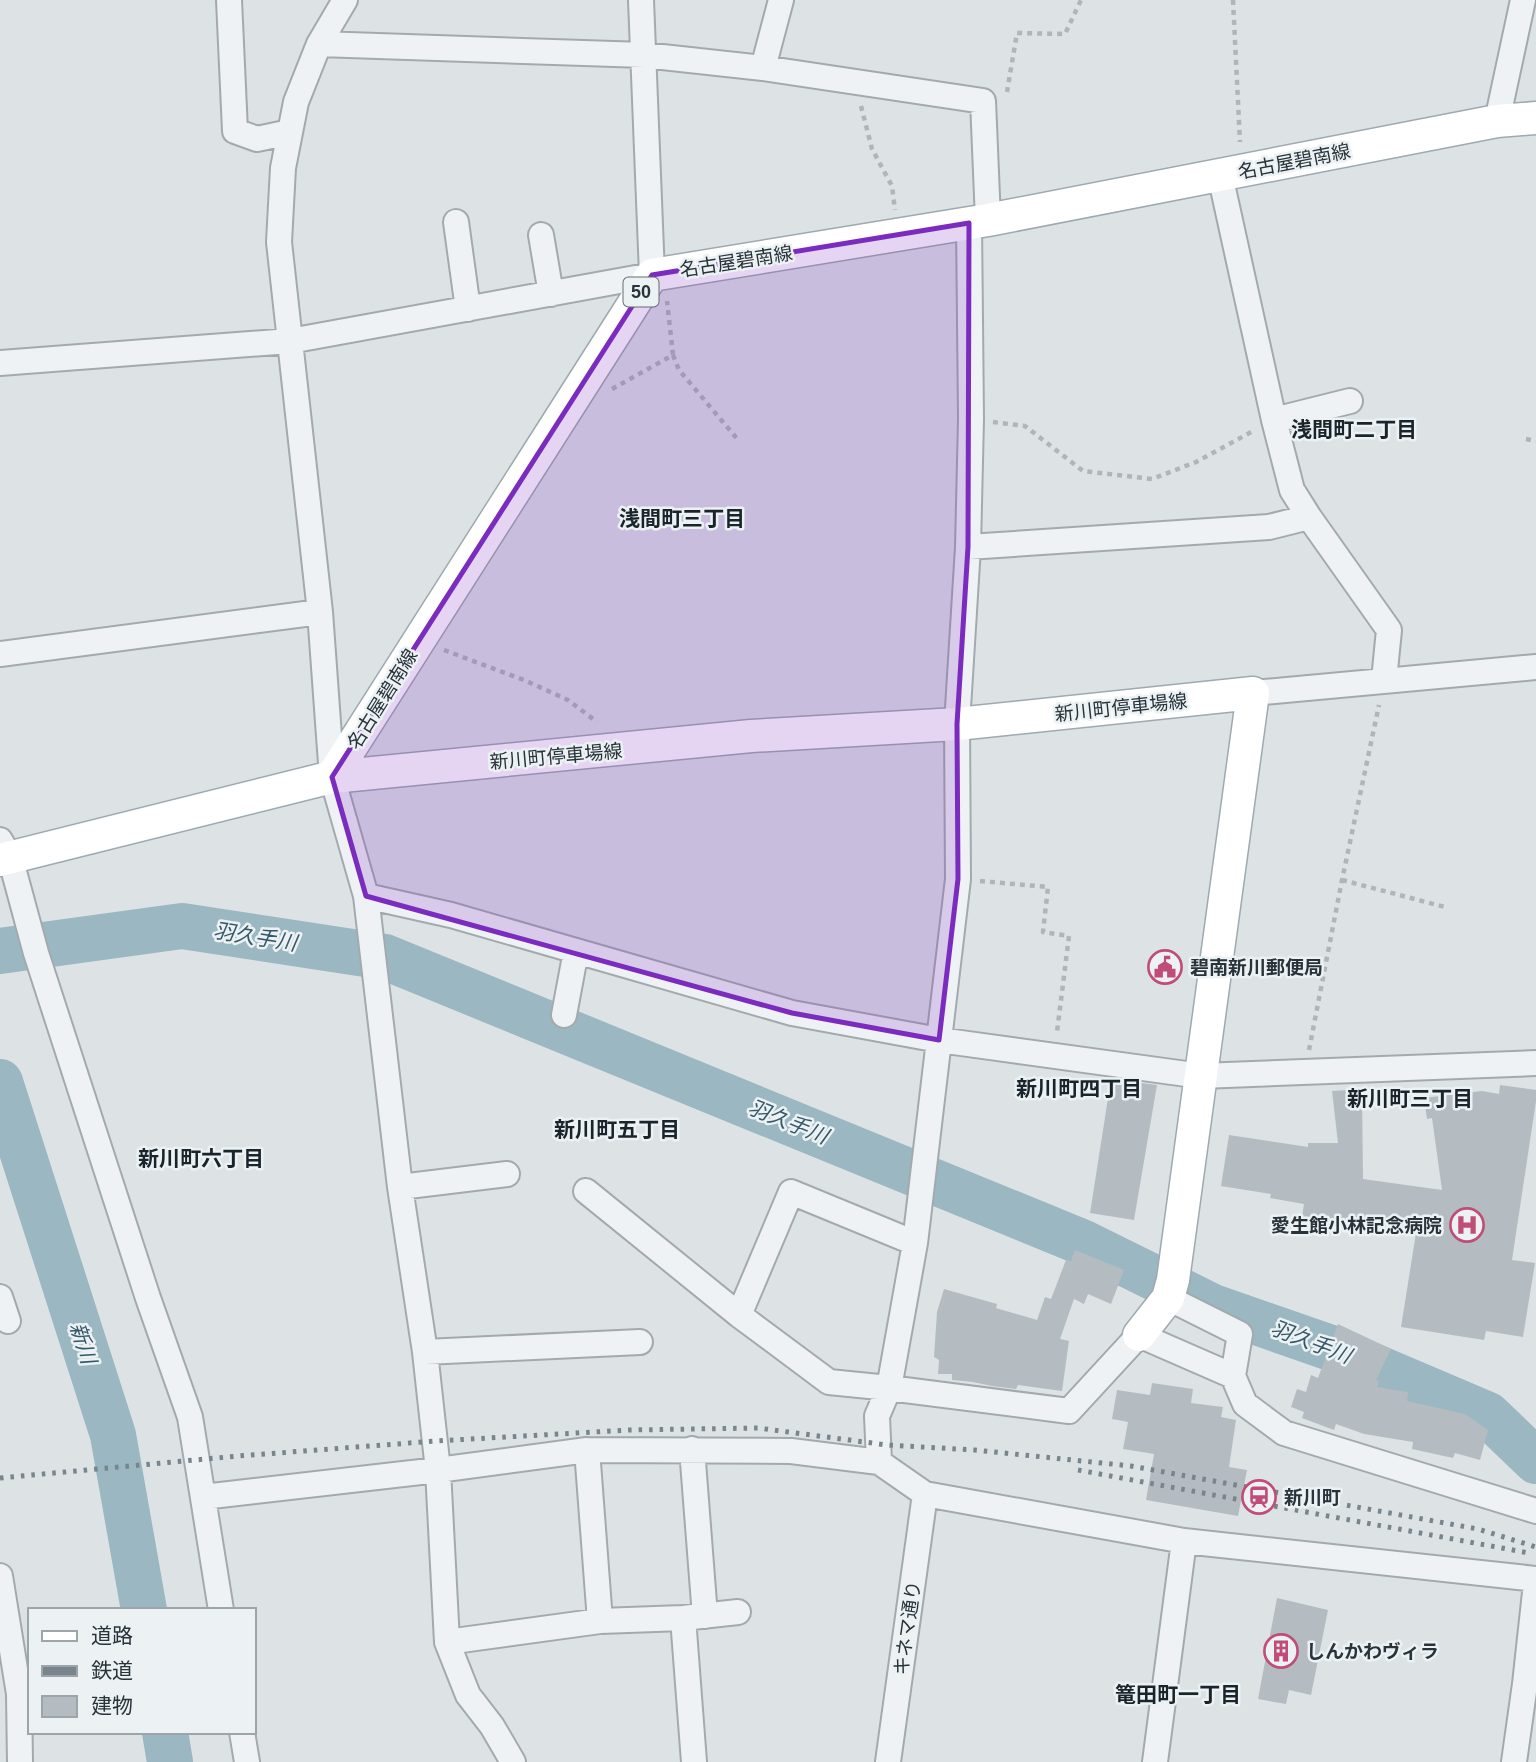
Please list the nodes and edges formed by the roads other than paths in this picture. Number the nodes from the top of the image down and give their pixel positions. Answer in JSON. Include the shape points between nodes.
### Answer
{"nodes":[{"id":1,"x":229,"y":0,"type":"edge"},
{"id":2,"x":345,"y":0,"type":"edge"},
{"id":3,"x":641,"y":0,"type":"edge"},
{"id":4,"x":781,"y":0,"type":"edge"},
{"id":5,"x":1522,"y":0,"type":"edge"},
{"id":6,"x":319,"y":44,"type":"junction"},
{"id":7,"x":644,"y":55,"type":"junction"},
{"id":8,"x":763,"y":68,"type":"junction"},
{"id":9,"x":1536,"y":118,"type":"edge"},
{"id":10,"x":1497,"y":121,"type":"junction"},
{"id":11,"x":290,"y":132,"type":"junction"},
{"id":12,"x":1231,"y":173,"type":"junction"},
{"id":13,"x":456,"y":222,"type":"dead end"},
{"id":14,"x":978,"y":222,"type":"junction"},
{"id":15,"x":541,"y":235,"type":"dead end"},
{"id":16,"x":658,"y":274,"type":"junction"},
{"id":17,"x":551,"y":293,"type":"junction"},
{"id":18,"x":468,"y":309,"type":"junction"},
{"id":19,"x":290,"y":341,"type":"junction"},
{"id":20,"x":0,"y":363,"type":"edge"},
{"id":21,"x":1350,"y":401,"type":"dead end"},
{"id":22,"x":1274,"y":420,"type":"junction"},
{"id":23,"x":1309,"y":517,"type":"junction"},
{"id":24,"x":968,"y":547,"type":"junction"},
{"id":25,"x":320,"y":612,"type":"junction"},
{"id":26,"x":0,"y":654,"type":"edge"},
{"id":27,"x":1536,"y":667,"type":"edge"},
{"id":28,"x":1384,"y":680,"type":"junction"},
{"id":29,"x":1253,"y":693,"type":"junction"},
{"id":30,"x":957,"y":724,"type":"junction"},
{"id":31,"x":332,"y":777,"type":"junction"},
{"id":32,"x":3,"y":852,"type":"edge"},
{"id":33,"x":366,"y":896,"type":"junction"},
{"id":34,"x":576,"y":951,"type":"junction"},
{"id":35,"x":564,"y":1015,"type":"dead end"},
{"id":36,"x":939,"y":1040,"type":"junction"},
{"id":37,"x":1536,"y":1063,"type":"edge"},
{"id":38,"x":1201,"y":1076,"type":"junction"},
{"id":39,"x":507,"y":1174,"type":"dead end"},
{"id":40,"x":400,"y":1187,"type":"junction"},
{"id":41,"x":586,"y":1191,"type":"dead end"},
{"id":42,"x":915,"y":1243,"type":"junction"},
{"id":43,"x":0,"y":1297,"type":"edge"},
{"id":44,"x":1168,"y":1298,"type":"junction"},
{"id":45,"x":739,"y":1315,"type":"junction"},
{"id":46,"x":8,"y":1321,"type":"dead end"},
{"id":47,"x":1139,"y":1335,"type":"junction"},
{"id":48,"x":640,"y":1342,"type":"dead end"},
{"id":49,"x":425,"y":1352,"type":"junction"},
{"id":50,"x":1233,"y":1376,"type":"junction"},
{"id":51,"x":889,"y":1388,"type":"junction"},
{"id":52,"x":692,"y":1449,"type":"junction"},
{"id":53,"x":587,"y":1450,"type":"junction"},
{"id":54,"x":879,"y":1462,"type":"junction"},
{"id":55,"x":438,"y":1470,"type":"junction"},
{"id":56,"x":925,"y":1494,"type":"junction"},
{"id":57,"x":203,"y":1497,"type":"junction"},
{"id":58,"x":1536,"y":1511,"type":"edge"},
{"id":59,"x":1184,"y":1541,"type":"junction"},
{"id":60,"x":0,"y":1576,"type":"edge"},
{"id":61,"x":1536,"y":1581,"type":"edge"},
{"id":62,"x":221,"y":1608,"type":"edge"},
{"id":63,"x":738,"y":1612,"type":"dead end"},
{"id":64,"x":694,"y":1617,"type":"junction"},
{"id":65,"x":600,"y":1621,"type":"junction"},
{"id":66,"x":447,"y":1642,"type":"junction"},
{"id":67,"x":1531,"y":1686,"type":"edge"},
{"id":68,"x":242,"y":1734,"type":"edge"},
{"id":69,"x":20,"y":1762,"type":"edge"},
{"id":70,"x":247,"y":1762,"type":"edge"},
{"id":71,"x":513,"y":1762,"type":"edge"},
{"id":72,"x":694,"y":1762,"type":"edge"},
{"id":73,"x":888,"y":1762,"type":"edge"},
{"id":74,"x":1155,"y":1762,"type":"edge"},
{"id":75,"x":1514,"y":1762,"type":"edge"}],
"edges":[{"from":1,"to":11,"type":"street","via":[[235,131],[257,139]]},
{"from":2,"to":6,"type":"street"},
{"from":3,"to":7,"type":"street"},
{"from":4,"to":8,"type":"street"},
{"from":5,"to":10,"type":"street"},
{"from":6,"to":7,"type":"street"},
{"from":6,"to":11,"type":"street","via":[[296,102]]},
{"from":7,"to":8,"type":"street"},
{"from":7,"to":16,"type":"street"},
{"from":8,"to":14,"type":"street","via":[[983,101]]},
{"from":9,"to":10,"type":"main road","name":"名古屋碧南線","number":"50"},
{"from":10,"to":12,"type":"main road","name":"名古屋碧南線","number":"50"},
{"from":11,"to":19,"type":"street","via":[[279,242]]},
{"from":12,"to":14,"type":"main road","name":"名古屋碧南線","number":"50"},
{"from":12,"to":22,"type":"street"},
{"from":13,"to":18,"type":"street"},
{"from":14,"to":16,"type":"main road","name":"名古屋碧南線","number":"50"},
{"from":14,"to":24,"type":"street"},
{"from":15,"to":17,"type":"street"},
{"from":16,"to":17,"type":"street"},
{"from":16,"to":31,"type":"main road","name":"名古屋碧南線","number":"50"},
{"from":17,"to":18,"type":"street"},
{"from":18,"to":19,"type":"street"},
{"from":19,"to":20,"type":"street"},
{"from":19,"to":25,"type":"street"},
{"from":21,"to":22,"type":"street"},
{"from":22,"to":23,"type":"street","via":[[1292,490]]},
{"from":23,"to":24,"type":"street","via":[[1269,527]]},
{"from":23,"to":28,"type":"street","via":[[1389,630]]},
{"from":24,"to":30,"type":"street"},
{"from":25,"to":26,"type":"street"},
{"from":25,"to":31,"type":"street"},
{"from":27,"to":28,"type":"street"},
{"from":28,"to":29,"type":"street"},
{"from":29,"to":30,"type":"main road","name":"新川町停車場線"},
{"from":29,"to":38,"type":"main road"},
{"from":30,"to":31,"type":"main road","name":"新川町停車場線","via":[[751,736]]},
{"from":30,"to":36,"type":"street","via":[[958,879]]},
{"from":31,"to":32,"type":"main road"},
{"from":31,"to":33,"type":"street"},
{"from":32,"to":57,"type":"street","via":[[190,1417]]},
{"from":33,"to":34,"type":"street"},
{"from":33,"to":40,"type":"street"},
{"from":34,"to":35,"type":"street"},
{"from":34,"to":36,"type":"street","via":[[792,1013]]},
{"from":36,"to":38,"type":"street"},
{"from":36,"to":42,"type":"street"},
{"from":37,"to":38,"type":"street"},
{"from":38,"to":44,"type":"main road"},
{"from":39,"to":40,"type":"street"},
{"from":40,"to":49,"type":"street"},
{"from":41,"to":45,"type":"street"},
{"from":42,"to":45,"type":"street","via":[[791,1192]]},
{"from":42,"to":51,"type":"street"},
{"from":43,"to":46,"type":"street"},
{"from":44,"to":47,"type":"main road"},
{"from":44,"to":50,"type":"street","via":[[1240,1334]]},
{"from":45,"to":51,"type":"street","via":[[829,1382]]},
{"from":47,"to":50,"type":"street"},
{"from":47,"to":51,"type":"street","via":[[1069,1411]]},
{"from":48,"to":49,"type":"street"},
{"from":49,"to":55,"type":"street"},
{"from":50,"to":58,"type":"street","via":[[1245,1404],[1284,1433]]},
{"from":51,"to":54,"type":"street","via":[[877,1416]]},
{"from":52,"to":53,"type":"street"},
{"from":52,"to":54,"type":"street","via":[[791,1451]]},
{"from":52,"to":64,"type":"street"},
{"from":53,"to":55,"type":"street"},
{"from":53,"to":65,"type":"street"},
{"from":54,"to":56,"type":"street"},
{"from":55,"to":57,"type":"street"},
{"from":55,"to":66,"type":"street"},
{"from":56,"to":59,"type":"street"},
{"from":56,"to":73,"type":"street","name":"キネマ通り"},
{"from":57,"to":62,"type":"street"},
{"from":59,"to":61,"type":"street"},
{"from":59,"to":74,"type":"street"},
{"from":60,"to":69,"type":"street","via":[[19,1694]]},
{"from":61,"to":67,"type":"street"},
{"from":63,"to":64,"type":"street"},
{"from":64,"to":65,"type":"street"},
{"from":64,"to":72,"type":"street"},
{"from":65,"to":66,"type":"street"},
{"from":66,"to":71,"type":"street","via":[[468,1695]]},
{"from":67,"to":75,"type":"street"},
{"from":68,"to":70,"type":"street"}]}
